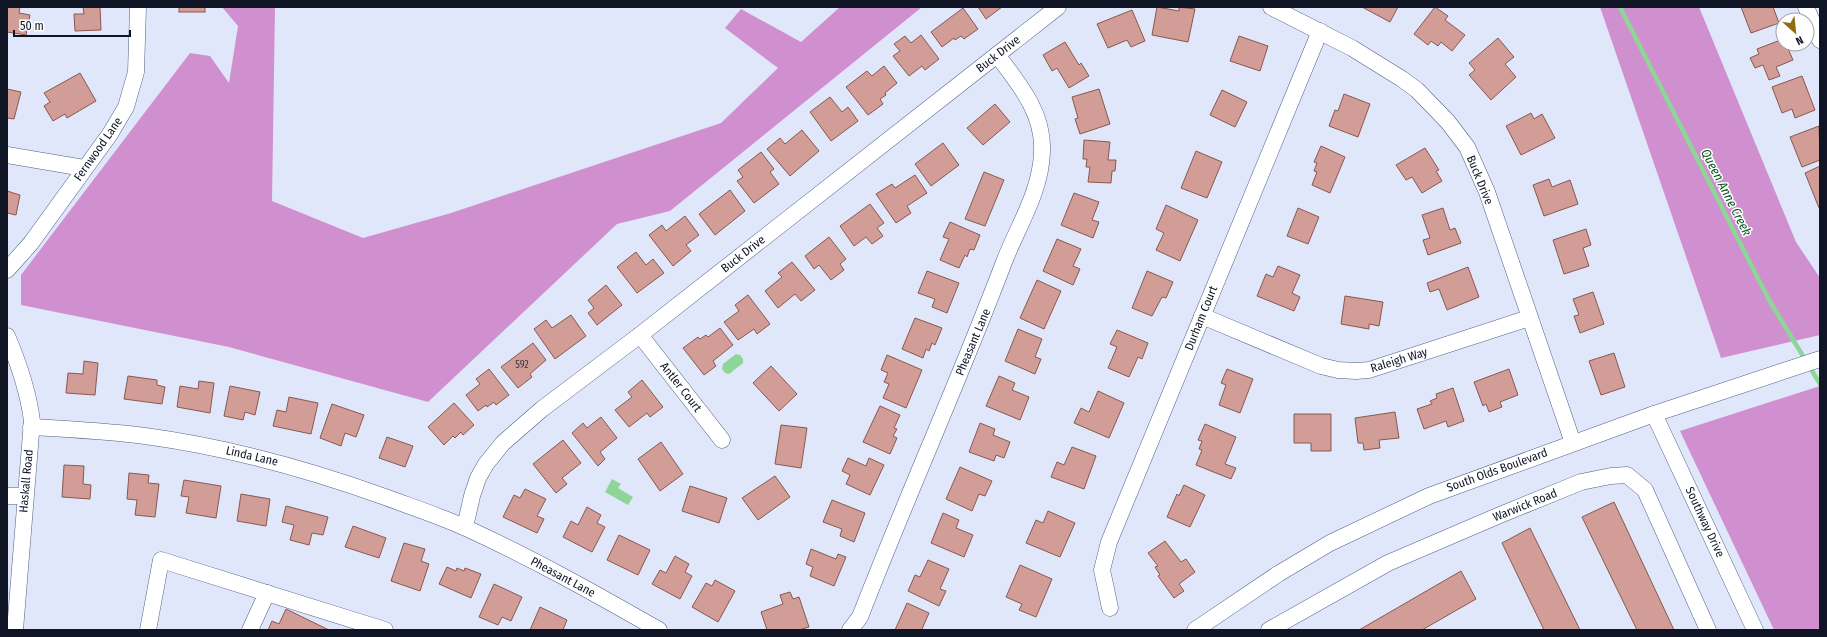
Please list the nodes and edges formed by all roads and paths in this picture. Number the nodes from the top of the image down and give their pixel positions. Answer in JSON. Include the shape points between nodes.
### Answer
{"nodes":[{"id":1,"x":138,"y":7,"type":"edge"},
{"id":2,"x":1058,"y":7,"type":"edge"},
{"id":3,"x":1271,"y":7,"type":"edge"},
{"id":4,"x":1806,"y":7,"type":"edge"},
{"id":5,"x":1320,"y":31,"type":"junction"},
{"id":6,"x":1820,"y":40,"type":"edge"},
{"id":7,"x":997,"y":55,"type":"junction"},
{"id":8,"x":7,"y":155,"type":"edge"},
{"id":9,"x":84,"y":168,"type":"junction"},
{"id":10,"x":7,"y":270,"type":"edge"},
{"id":11,"x":1202,"y":316,"type":"junction"},
{"id":12,"x":1529,"y":318,"type":"junction"},
{"id":13,"x":640,"y":335,"type":"junction"},
{"id":14,"x":7,"y":336,"type":"edge"},
{"id":15,"x":1820,"y":359,"type":"edge"},
{"id":16,"x":1654,"y":414,"type":"junction"},
{"id":17,"x":31,"y":427,"type":"junction"},
{"id":18,"x":722,"y":440,"type":"dead end"},
{"id":19,"x":1573,"y":443,"type":"junction"},
{"id":20,"x":7,"y":496,"type":"edge"},
{"id":21,"x":25,"y":496,"type":"junction"},
{"id":22,"x":465,"y":527,"type":"junction"},
{"id":23,"x":267,"y":593,"type":"junction"},
{"id":24,"x":1110,"y":608,"type":"dead end"},
{"id":25,"x":15,"y":630,"type":"edge"},
{"id":26,"x":148,"y":630,"type":"edge"},
{"id":27,"x":250,"y":630,"type":"edge"},
{"id":28,"x":385,"y":630,"type":"edge"},
{"id":29,"x":659,"y":630,"type":"edge"},
{"id":30,"x":850,"y":630,"type":"edge"},
{"id":31,"x":1195,"y":630,"type":"edge"},
{"id":32,"x":1269,"y":630,"type":"edge"},
{"id":33,"x":1708,"y":630,"type":"edge"},
{"id":34,"x":1755,"y":630,"type":"edge"}],
"edges":[{"from":1,"to":9,"type":"street","name":"Fernwood Lane","via":[[136,72],[130,97],[110,134]]},
{"from":2,"to":7,"type":"street","name":"Buck Drive"},
{"from":3,"to":5,"type":"street","name":"Buck Drive"},
{"from":4,"to":6,"type":"street"},
{"from":5,"to":11,"type":"street","name":"Durham Court"},
{"from":5,"to":12,"type":"street","name":"Buck Drive","via":[[1407,83],[1448,122],[1466,147],[1487,192]]},
{"from":7,"to":13,"type":"street","name":"Buck Drive"},
{"from":7,"to":30,"type":"street","name":"Pheasant Lane","via":[[1033,107],[1040,129],[1040,173],[1033,196],[1013,238],[989,303],[860,617]]},
{"from":8,"to":9,"type":"street"},
{"from":9,"to":10,"type":"street","name":"Fernwood Lane","via":[[32,243]]},
{"from":11,"to":12,"type":"street","name":"Raleigh Way","via":[[1321,366],[1356,371],[1369,370]]},
{"from":11,"to":24,"type":"street","name":"Durham Court","via":[[1109,542],[1102,570]]},
{"from":12,"to":19,"type":"street","name":"Buck Drive"},
{"from":13,"to":18,"type":"street","name":"Antler Court"},
{"from":13,"to":22,"type":"street","name":"Buck Drive","via":[[542,409],[503,443],[478,478]]},
{"from":14,"to":17,"type":"street","name":"Haskall Road","via":[[29,397]]},
{"from":15,"to":16,"type":"street","name":"South Olds Boulevard"},
{"from":16,"to":19,"type":"street","name":"South Olds Boulevard"},
{"from":16,"to":34,"type":"street","name":"Southway Drive"},
{"from":17,"to":21,"type":"street","name":"Haskall Road"},
{"from":17,"to":22,"type":"street","name":"Linda Lane","via":[[130,434],[221,449],[285,464],[346,483]]},
{"from":19,"to":31,"type":"street","name":"South Olds Boulevard","via":[[1454,486],[1366,525],[1278,574]]},
{"from":20,"to":21,"type":"street"},
{"from":21,"to":25,"type":"street","name":"Haskall Road"},
{"from":22,"to":29,"type":"street","name":"Pheasant Lane"},
{"from":23,"to":26,"type":"street","via":[[161,560]]},
{"from":23,"to":27,"type":"street"},
{"from":23,"to":28,"type":"street"},
{"from":32,"to":33,"type":"street","name":"Warwick Road","via":[[1388,563],[1581,482],[1627,475],[1645,490]]}]}
